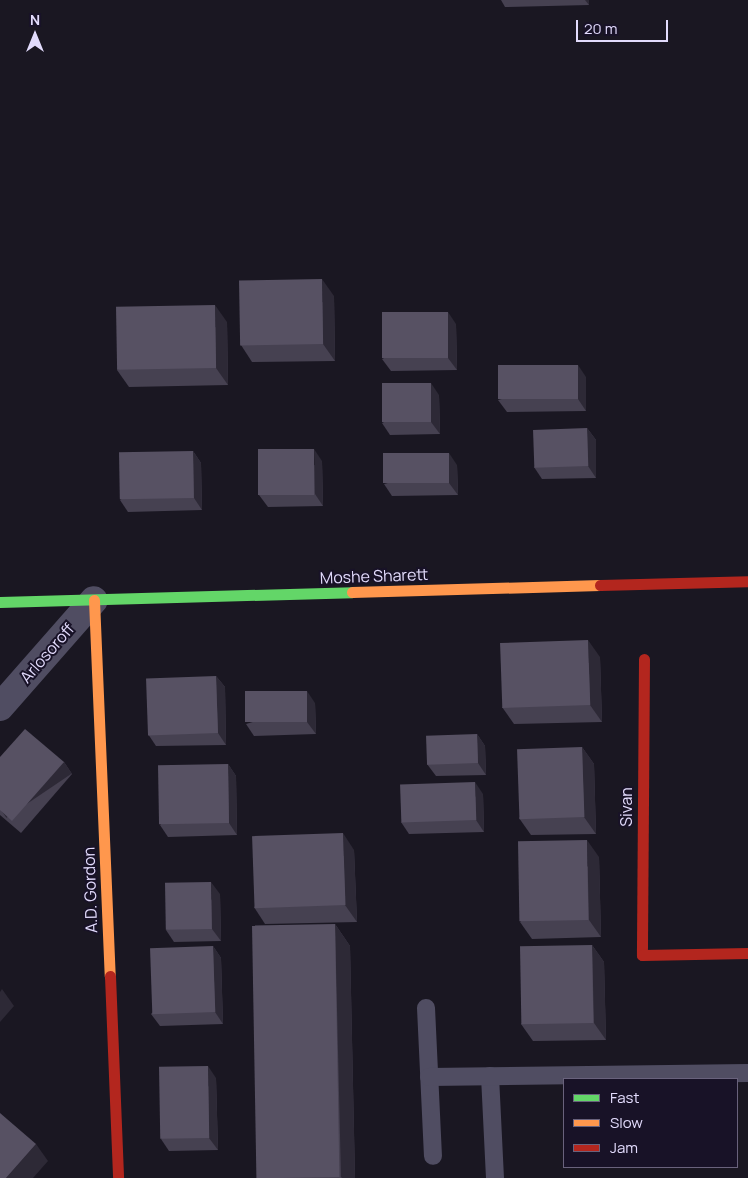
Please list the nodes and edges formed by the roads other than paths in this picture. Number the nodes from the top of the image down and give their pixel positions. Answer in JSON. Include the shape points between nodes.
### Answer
{"nodes":[{"id":1,"x":748,"y":581,"type":"edge"},
{"id":2,"x":94,"y":600,"type":"junction"},
{"id":3,"x":0,"y":602,"type":"edge"},
{"id":4,"x":644,"y":659,"type":"dead end"},
{"id":5,"x":0,"y":707,"type":"edge"},
{"id":6,"x":748,"y":953,"type":"edge"},
{"id":7,"x":426,"y":1008,"type":"dead end"},
{"id":8,"x":748,"y":1073,"type":"edge"},
{"id":9,"x":490,"y":1076,"type":"junction"},
{"id":10,"x":429,"y":1077,"type":"junction"},
{"id":11,"x":433,"y":1156,"type":"dead end"},
{"id":12,"x":118,"y":1178,"type":"edge"},
{"id":13,"x":495,"y":1178,"type":"edge"}],
"edges":[{"from":1,"to":2,"type":"street","name":"Moshe Sharett"},
{"from":2,"to":3,"type":"street","name":"Moshe Sharett"},
{"from":2,"to":5,"type":"street","name":"Arlosoroff"},
{"from":2,"to":12,"type":"street","name":"A.D. Gordon"},
{"from":4,"to":6,"type":"street","name":"Sivan","via":[[642,955]]},
{"from":7,"to":10,"type":"lane"},
{"from":8,"to":9,"type":"lane"},
{"from":9,"to":10,"type":"lane"},
{"from":9,"to":13,"type":"lane"},
{"from":10,"to":11,"type":"lane"}]}
